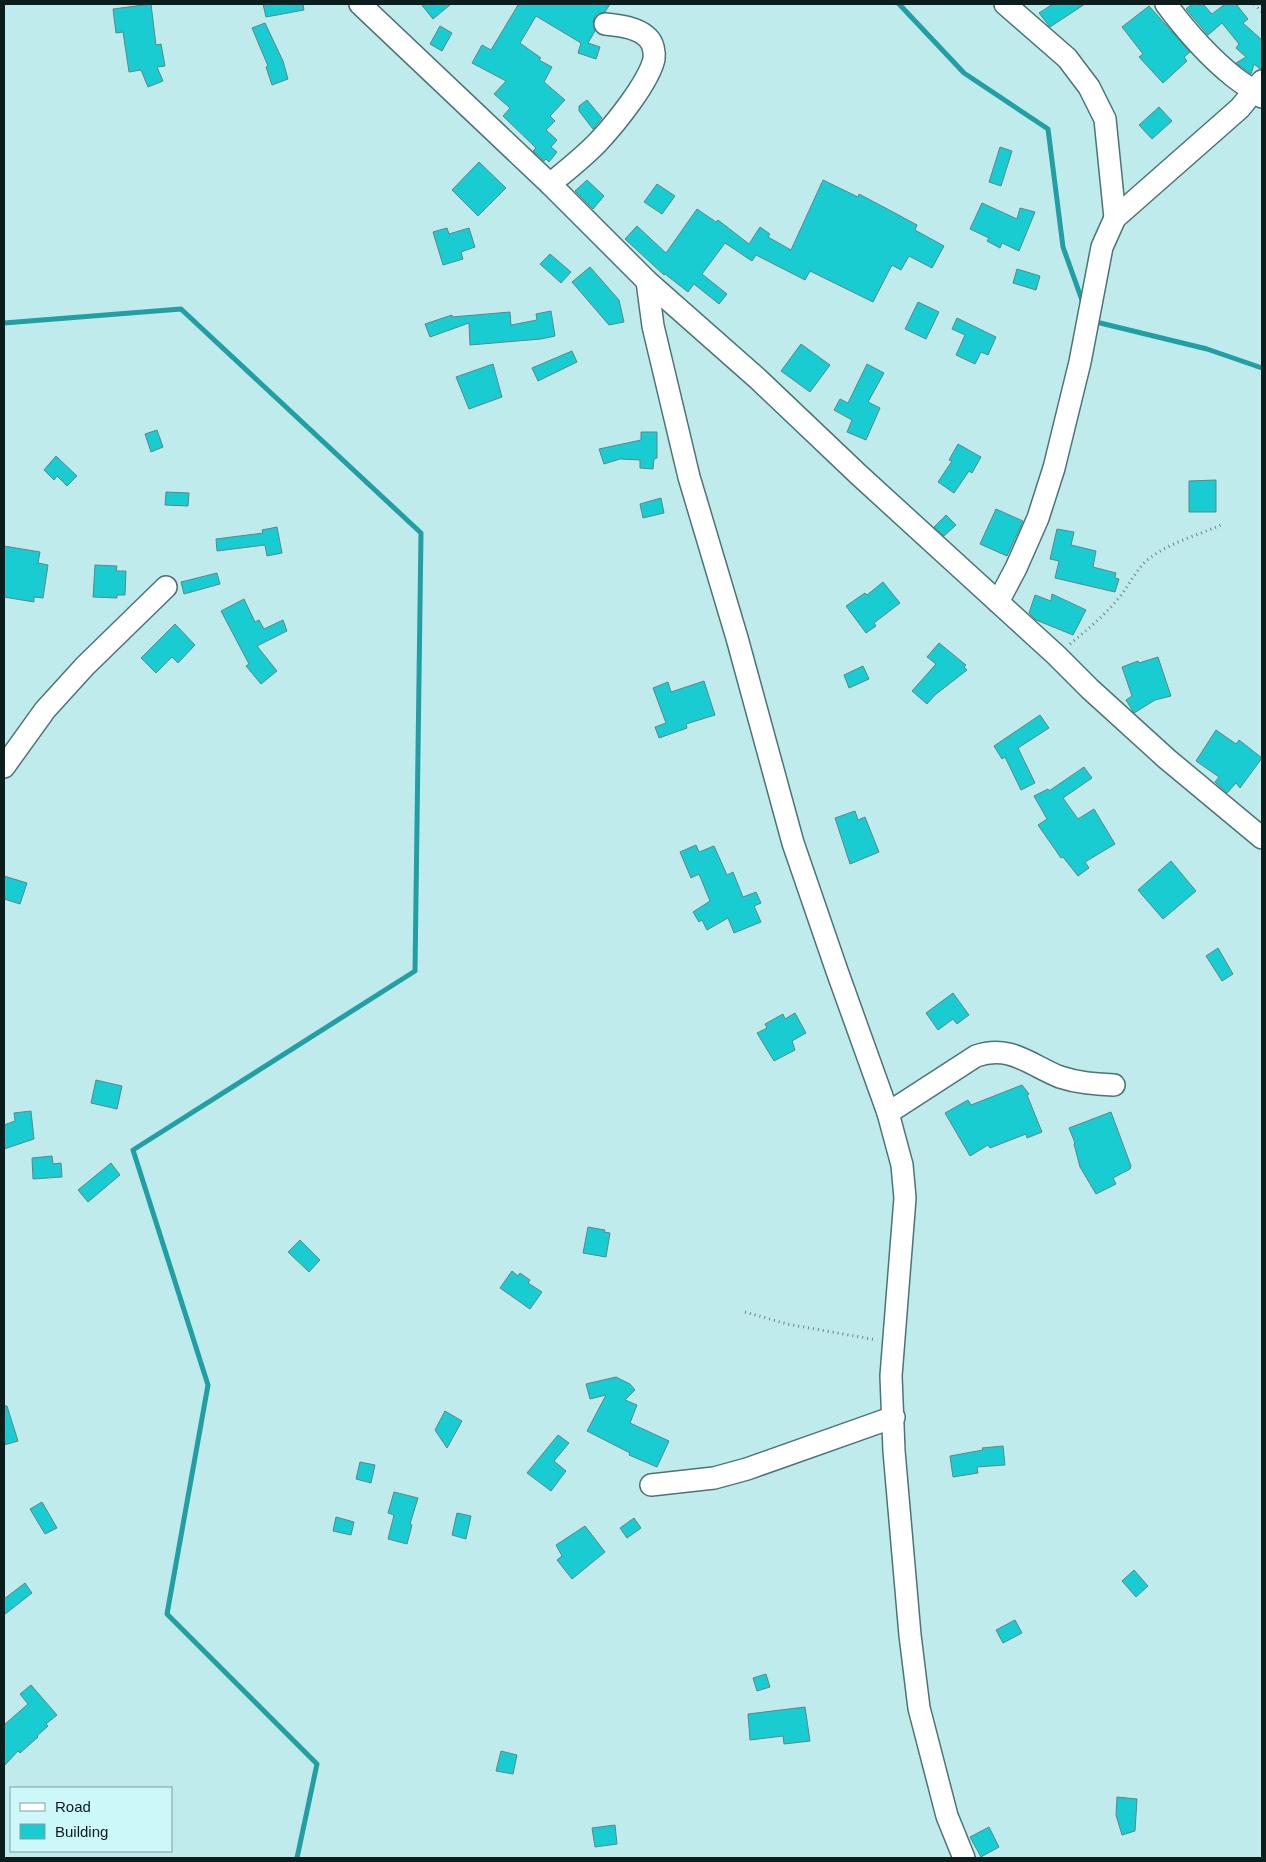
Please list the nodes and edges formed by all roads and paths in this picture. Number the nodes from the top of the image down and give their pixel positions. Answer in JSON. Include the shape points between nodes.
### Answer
{"nodes":[{"id":1,"x":360,"y":4,"type":"edge"},
{"id":2,"x":1005,"y":4,"type":"edge"},
{"id":3,"x":1166,"y":4,"type":"edge"},
{"id":4,"x":1254,"y":4,"type":"edge"},
{"id":5,"x":1262,"y":12,"type":"edge"},
{"id":6,"x":605,"y":24,"type":"dead end"},
{"id":7,"x":1260,"y":90,"type":"edge"},
{"id":8,"x":550,"y":184,"type":"junction"},
{"id":9,"x":1115,"y":218,"type":"junction"},
{"id":10,"x":647,"y":281,"type":"junction"},
{"id":11,"x":1221,"y":525,"type":"dead end"},
{"id":12,"x":166,"y":586,"type":"dead end"},
{"id":13,"x":998,"y":602,"type":"junction"},
{"id":14,"x":1056,"y":655,"type":"junction"},
{"id":15,"x":4,"y":767,"type":"edge"},
{"id":16,"x":1262,"y":838,"type":"edge"},
{"id":17,"x":1114,"y":1085,"type":"dead end"},
{"id":18,"x":888,"y":1113,"type":"junction"},
{"id":19,"x":745,"y":1312,"type":"dead end"},
{"id":20,"x":892,"y":1343,"type":"junction"},
{"id":21,"x":894,"y":1418,"type":"junction"},
{"id":22,"x":651,"y":1486,"type":"dead end"},
{"id":23,"x":964,"y":1858,"type":"edge"}],
"edges":[{"from":1,"to":8,"type":"street"},
{"from":2,"to":9,"type":"street","via":[[1067,58],[1089,87],[1105,119]]},
{"from":3,"to":7,"type":"street","via":[[1210,57],[1235,78]]},
{"from":4,"to":5,"type":"path"},
{"from":6,"to":8,"type":"street","via":[[648,37],[653,46],[654,60],[613,126]]},
{"from":7,"to":9,"type":"street"},
{"from":8,"to":10,"type":"street"},
{"from":9,"to":13,"type":"street","via":[[1102,248],[1080,362],[1054,468],[1038,518]]},
{"from":10,"to":13,"type":"street","via":[[758,379]]},
{"from":10,"to":18,"type":"street","via":[[653,326],[689,476],[794,843]]},
{"from":11,"to":14,"type":"path","via":[[1174,544],[1150,558],[1119,599]]},
{"from":12,"to":15,"type":"street","via":[[51,702]]},
{"from":13,"to":14,"type":"street"},
{"from":14,"to":16,"type":"street","via":[[1167,759]]},
{"from":17,"to":18,"type":"street","via":[[1082,1083],[1015,1055],[988,1052],[976,1056]]},
{"from":18,"to":20,"type":"street","via":[[902,1165],[904,1198]]},
{"from":19,"to":20,"type":"path","via":[[787,1324]]},
{"from":20,"to":21,"type":"street"},
{"from":21,"to":22,"type":"street","via":[[747,1469],[714,1478]]},
{"from":21,"to":23,"type":"street","via":[[907,1606],[919,1708],[947,1816]]}]}
